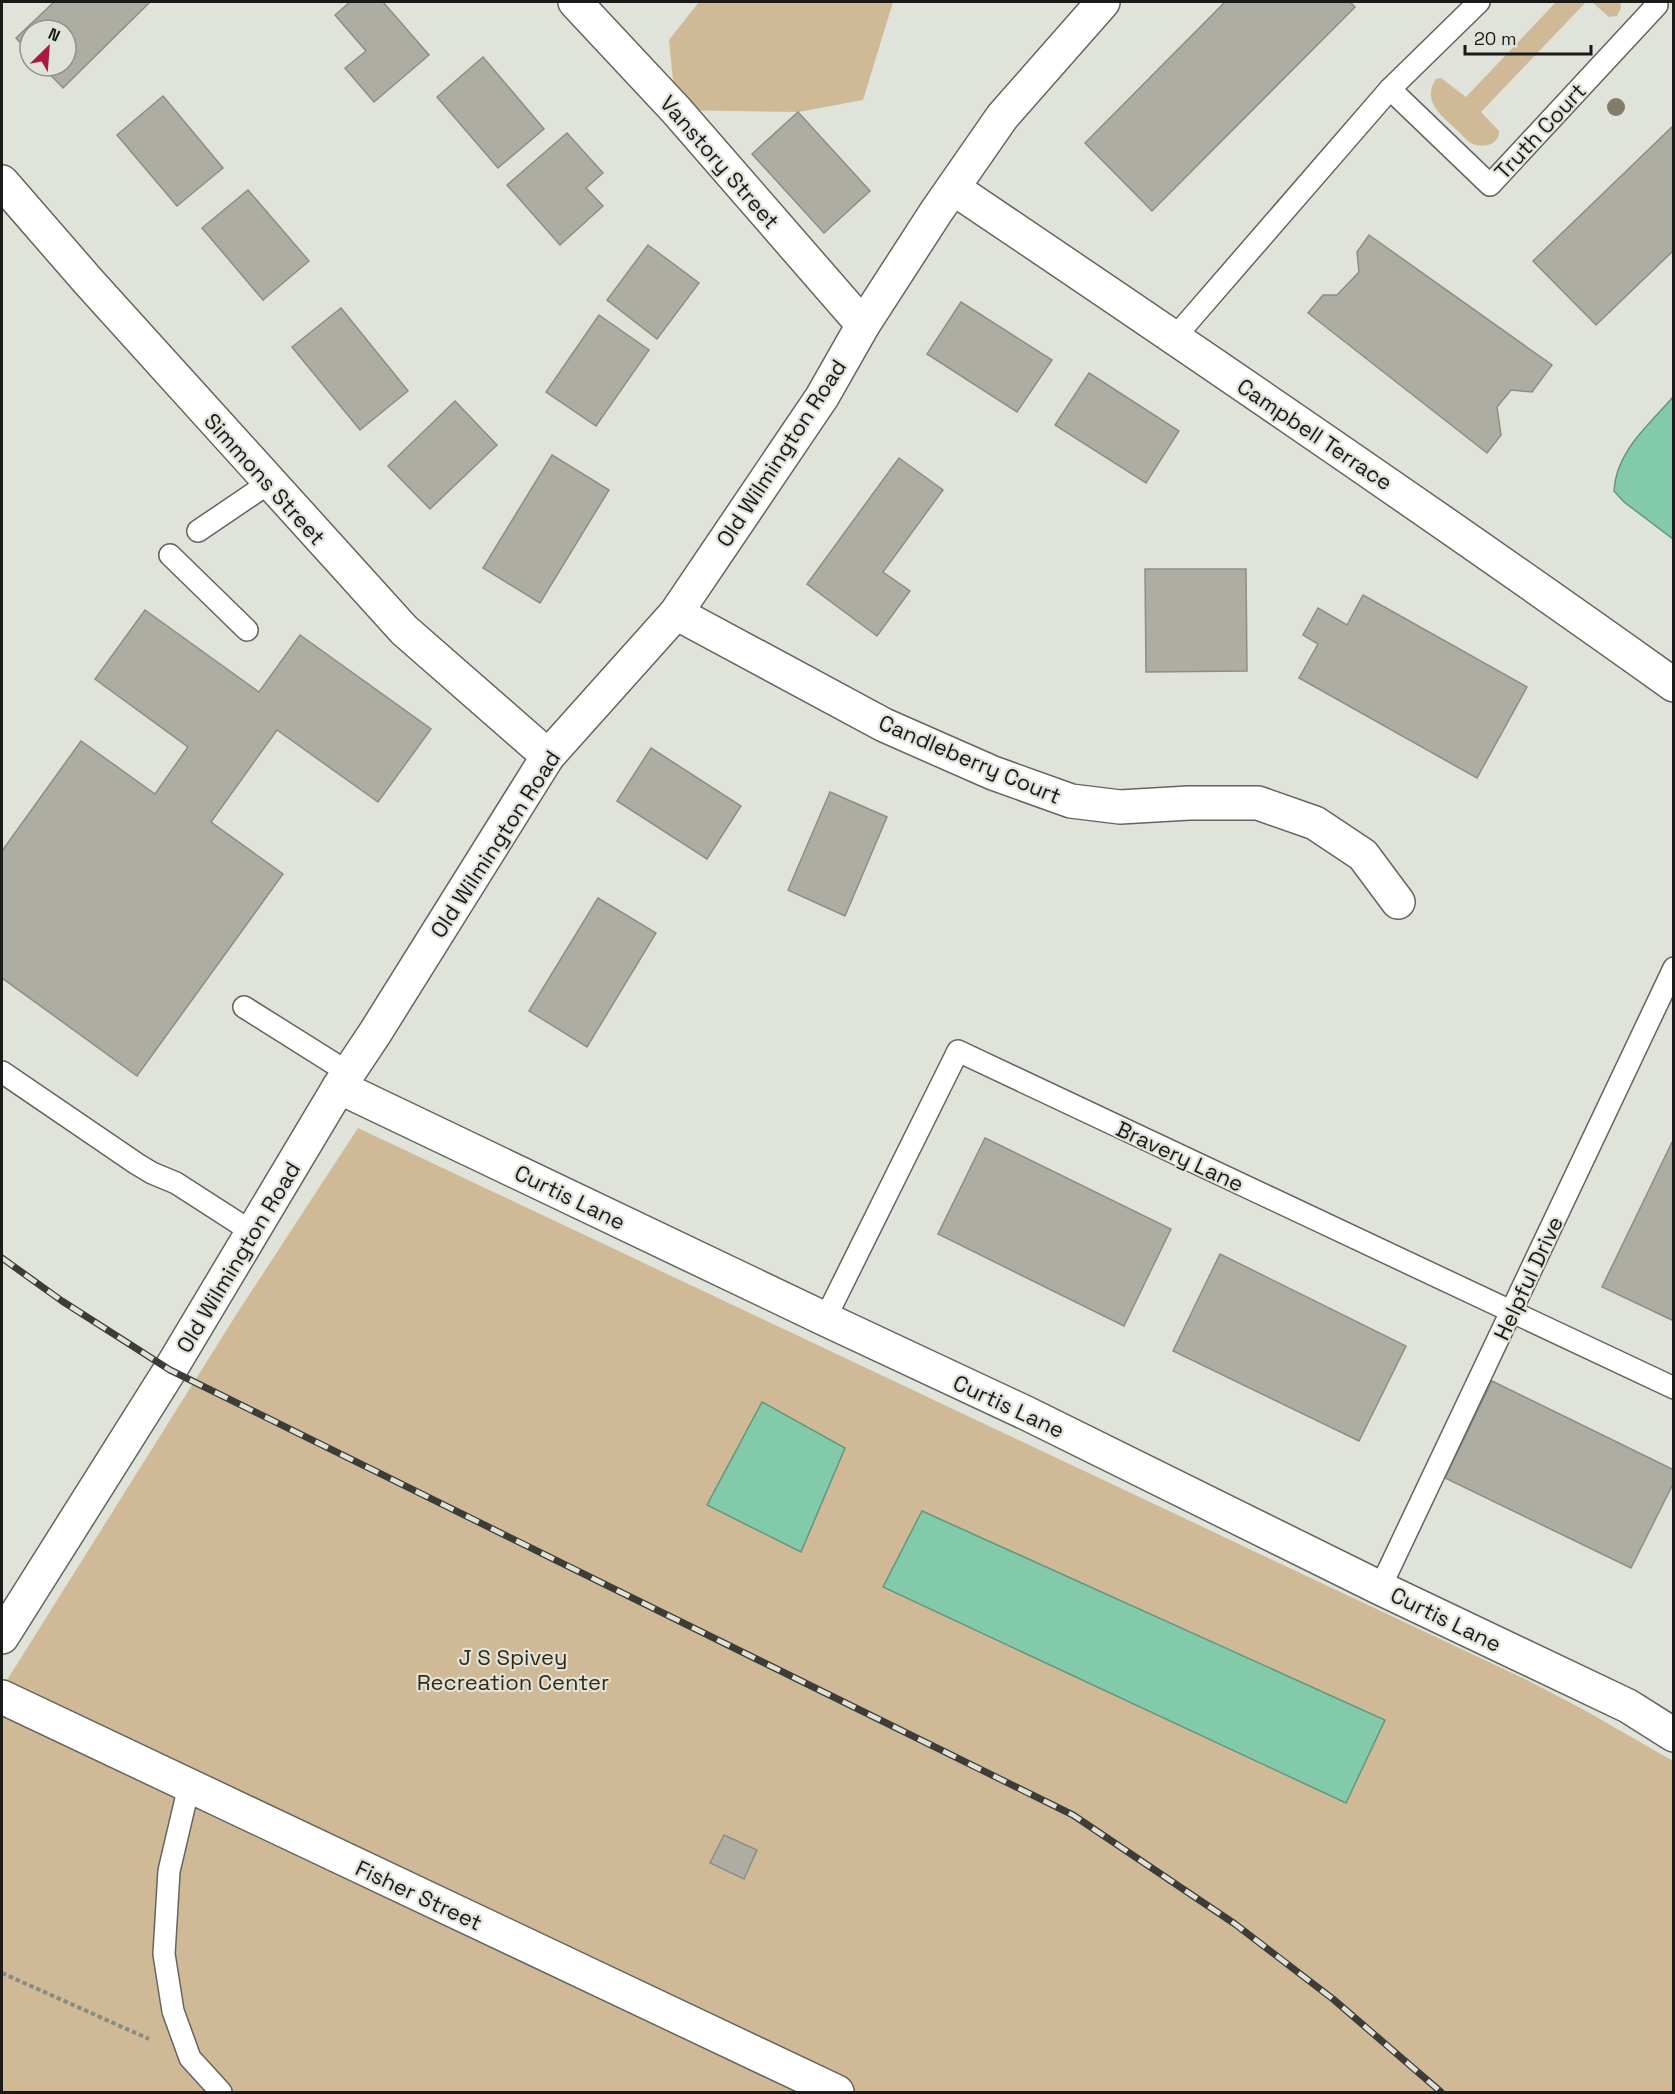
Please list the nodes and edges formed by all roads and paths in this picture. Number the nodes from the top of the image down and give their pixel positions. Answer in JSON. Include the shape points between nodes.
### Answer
{"nodes":[{"id":1,"x":575,"y":2,"type":"edge"},
{"id":2,"x":1102,"y":2,"type":"edge"},
{"id":3,"x":1479,"y":2,"type":"edge"},
{"id":4,"x":1654,"y":2,"type":"edge"},
{"id":5,"x":1390,"y":89,"type":"junction"},
{"id":6,"x":2,"y":182,"type":"edge"},
{"id":7,"x":953,"y":188,"type":"junction"},
{"id":8,"x":863,"y":325,"type":"junction"},
{"id":9,"x":1175,"y":338,"type":"junction"},
{"id":10,"x":268,"y":483,"type":"junction"},
{"id":11,"x":198,"y":531,"type":"dead end"},
{"id":12,"x":170,"y":555,"type":"dead end"},
{"id":13,"x":676,"y":613,"type":"junction"},
{"id":14,"x":247,"y":630,"type":"dead end"},
{"id":15,"x":1674,"y":685,"type":"edge"},
{"id":16,"x":548,"y":756,"type":"junction"},
{"id":17,"x":1398,"y":902,"type":"dead end"},
{"id":18,"x":1674,"y":968,"type":"edge"},
{"id":19,"x":244,"y":1007,"type":"dead end"},
{"id":20,"x":2,"y":1072,"type":"edge"},
{"id":21,"x":344,"y":1080,"type":"junction"},
{"id":22,"x":252,"y":1232,"type":"junction"},
{"id":23,"x":1512,"y":1313,"type":"junction"},
{"id":24,"x":825,"y":1319,"type":"junction"},
{"id":25,"x":1674,"y":1389,"type":"edge"},
{"id":26,"x":1380,"y":1588,"type":"junction"},
{"id":27,"x":2,"y":1637,"type":"edge"},
{"id":28,"x":2,"y":1697,"type":"edge"},
{"id":29,"x":1674,"y":1735,"type":"edge"},
{"id":30,"x":189,"y":1786,"type":"junction"},
{"id":31,"x":2,"y":1973,"type":"edge"},
{"id":32,"x":190,"y":2058,"type":"junction"},
{"id":33,"x":795,"y":2084,"type":"edge"},
{"id":34,"x":221,"y":2092,"type":"edge"},
{"id":35,"x":837,"y":2092,"type":"edge"}],
"edges":[{"from":1,"to":8,"type":"street","name":"Vanstory Street","via":[[676,110]]},
{"from":2,"to":7,"type":"street","name":"Old Wilmington Road","via":[[1002,117]]},
{"from":3,"to":5,"type":"lane"},
{"from":4,"to":5,"type":"lane","name":"Truth Court","via":[[1657,4],[1490,184]]},
{"from":5,"to":9,"type":"lane"},
{"from":6,"to":10,"type":"street","name":"Simmons Street"},
{"from":7,"to":8,"type":"street","name":"Old Wilmington Road"},
{"from":7,"to":9,"type":"street","name":"Campbell Terrace"},
{"from":8,"to":13,"type":"street","name":"Old Wilmington Road","via":[[822,397]]},
{"from":9,"to":15,"type":"street","name":"Campbell Terrace"},
{"from":10,"to":11,"type":"lane"},
{"from":10,"to":16,"type":"street","name":"Simmons Street","via":[[404,630]]},
{"from":12,"to":14,"type":"lane"},
{"from":13,"to":16,"type":"street","name":"Old Wilmington Road"},
{"from":13,"to":17,"type":"street","name":"Candleberry Court","via":[[884,725],[993,773],[1071,801],[1120,807],[1258,802],[1315,823],[1363,855]]},
{"from":16,"to":21,"type":"street","name":"Old Wilmington Road"},
{"from":18,"to":23,"type":"lane","name":"Helpful Drive"},
{"from":19,"to":21,"type":"lane"},
{"from":20,"to":22,"type":"lane","via":[[137,1164],[176,1183]]},
{"from":21,"to":22,"type":"street","name":"Old Wilmington Road"},
{"from":21,"to":24,"type":"street","name":"Curtis Lane"},
{"from":22,"to":27,"type":"street","name":"Old Wilmington Road"},
{"from":23,"to":24,"type":"lane","name":"Bravery Lane","via":[[958,1051]]},
{"from":23,"to":25,"type":"lane","name":"Bravery Lane"},
{"from":23,"to":26,"type":"lane","name":"Helpful Drive"},
{"from":24,"to":26,"type":"street","name":"Curtis Lane","via":[[1026,1413]]},
{"from":26,"to":29,"type":"street","name":"Curtis Lane","via":[[1628,1706]]},
{"from":28,"to":30,"type":"street","name":"Fisher Street"},
{"from":30,"to":32,"type":"lane","via":[[169,1871],[164,1954],[173,2011]]},
{"from":30,"to":33,"type":"street","name":"Fisher Street"},
{"from":31,"to":32,"type":"path"},
{"from":32,"to":34,"type":"lane"},
{"from":33,"to":35,"type":"street","name":"Fisher Street"}]}
